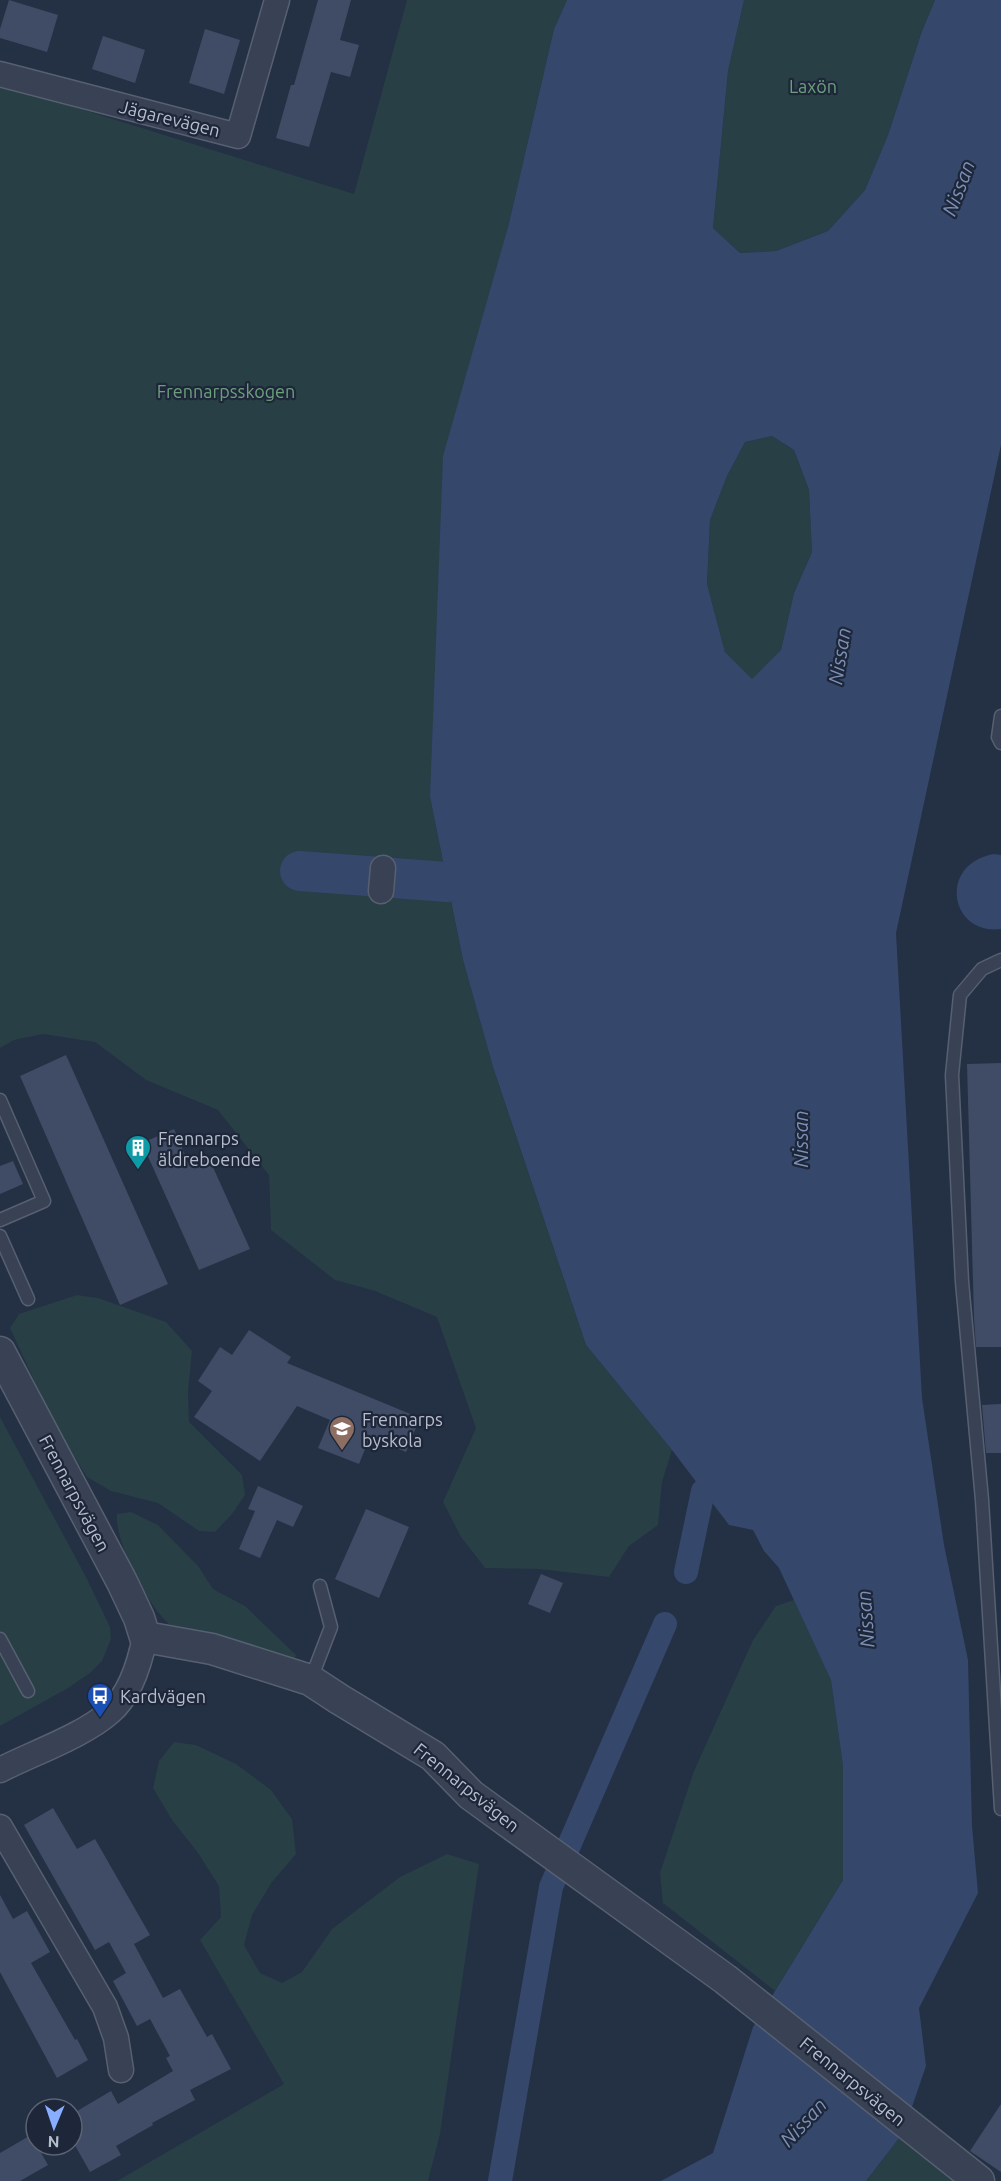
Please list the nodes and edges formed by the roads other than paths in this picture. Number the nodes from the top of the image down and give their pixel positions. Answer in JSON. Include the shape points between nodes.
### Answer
{"nodes":[{"id":1,"x":278,"y":0,"type":"edge"},
{"id":2,"x":0,"y":74,"type":"edge"},
{"id":3,"x":1001,"y":716,"type":"edge"},
{"id":4,"x":1001,"y":743,"type":"edge"},
{"id":5,"x":1001,"y":960,"type":"edge"},
{"id":6,"x":0,"y":1100,"type":"edge"},
{"id":7,"x":0,"y":1220,"type":"edge"},
{"id":8,"x":0,"y":1236,"type":"edge"},
{"id":9,"x":28,"y":1299,"type":"dead end"},
{"id":10,"x":0,"y":1352,"type":"edge"},
{"id":11,"x":320,"y":1586,"type":"dead end"},
{"id":12,"x":145,"y":1637,"type":"junction"},
{"id":13,"x":0,"y":1639,"type":"edge"},
{"id":14,"x":310,"y":1680,"type":"junction"},
{"id":15,"x":28,"y":1691,"type":"dead end"},
{"id":16,"x":0,"y":1770,"type":"edge"},
{"id":17,"x":1001,"y":1804,"type":"edge"},
{"id":18,"x":3,"y":1838,"type":"edge"},
{"id":19,"x":121,"y":2070,"type":"dead end"},
{"id":20,"x":968,"y":2173,"type":"edge"}],
"edges":[{"from":1,"to":2,"type":"street","name":"Jägarevägen","via":[[238,136]]},
{"from":3,"to":4,"type":"lane"},
{"from":5,"to":17,"type":"lane","via":[[982,969],[960,995],[952,1075],[962,1282],[982,1500]]},
{"from":6,"to":7,"type":"lane","via":[[44,1201]]},
{"from":8,"to":9,"type":"lane"},
{"from":10,"to":12,"type":"street","name":"Frennarpsvägen","via":[[122,1582]]},
{"from":11,"to":14,"type":"lane","via":[[331,1627]]},
{"from":12,"to":14,"type":"street","name":"Frennarpsvägen","via":[[212,1649]]},
{"from":12,"to":16,"type":"street","via":[[140,1662],[111,1711],[66,1739]]},
{"from":13,"to":15,"type":"lane"},
{"from":14,"to":20,"type":"street","name":"Frennarpsvägen","via":[[433,1756],[471,1795],[725,1979]]},
{"from":18,"to":19,"type":"street","via":[[105,2007],[116,2038]]}]}
